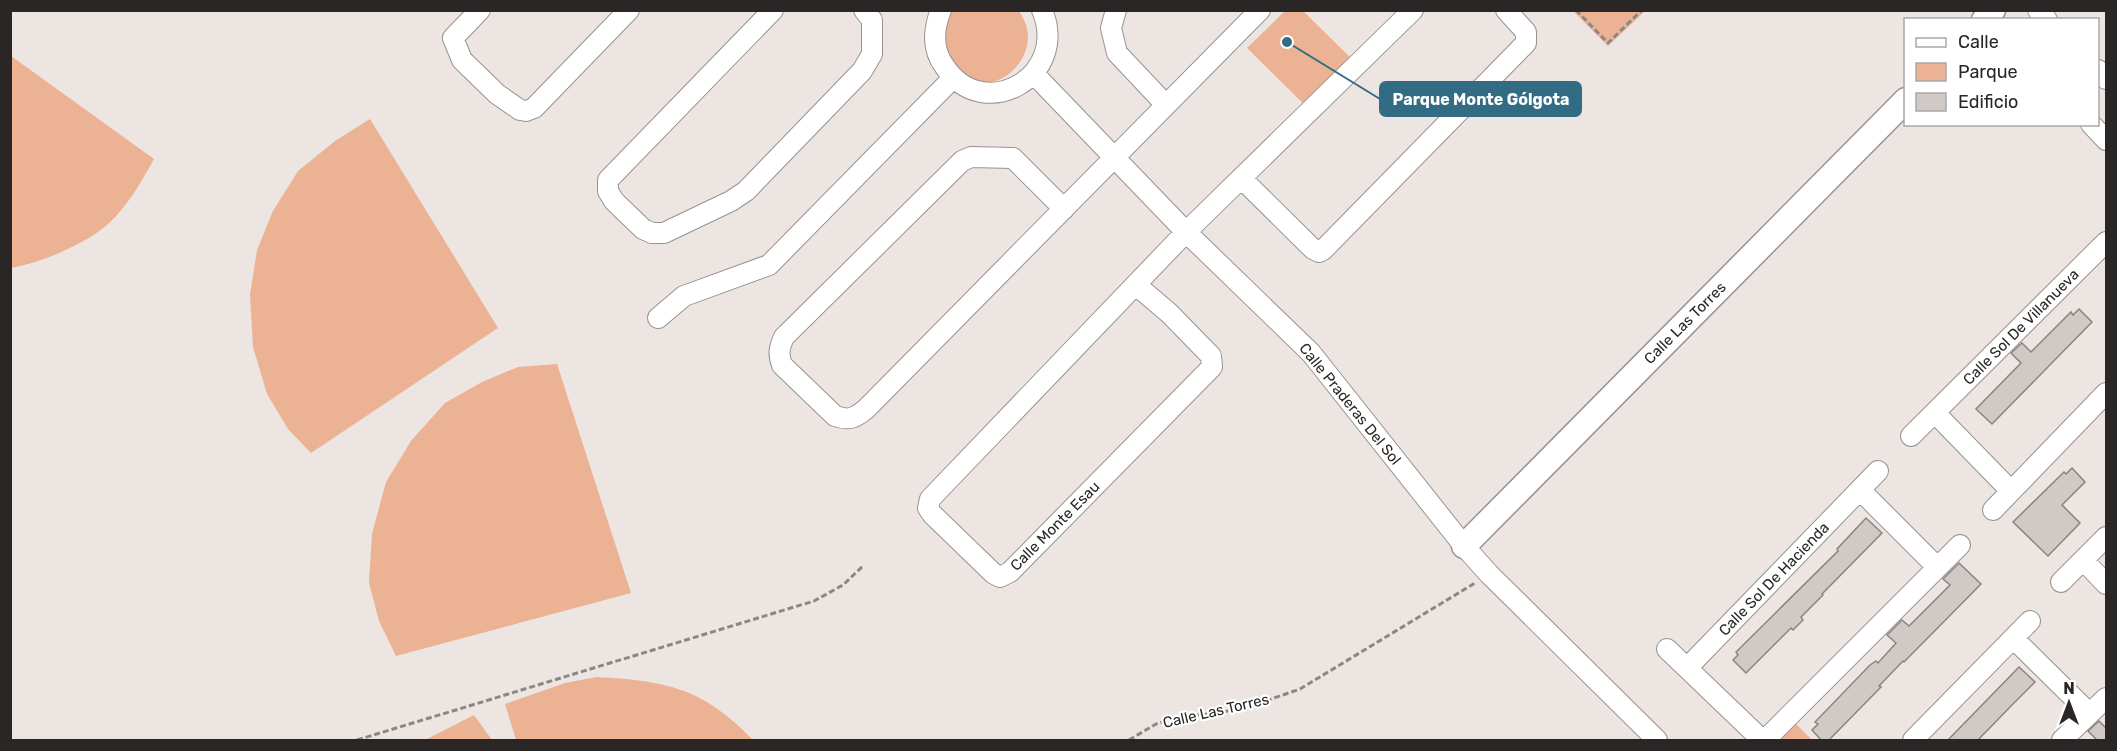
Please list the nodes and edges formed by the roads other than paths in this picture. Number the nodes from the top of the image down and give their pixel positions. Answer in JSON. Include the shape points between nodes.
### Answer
{"nodes":[{"id":1,"x":480,"y":10,"type":"edge"},
{"id":2,"x":629,"y":10,"type":"edge"},
{"id":3,"x":773,"y":10,"type":"edge"},
{"id":4,"x":864,"y":10,"type":"edge"},
{"id":5,"x":941,"y":10,"type":"edge"},
{"id":6,"x":1042,"y":10,"type":"edge"},
{"id":7,"x":1116,"y":10,"type":"edge"},
{"id":8,"x":1260,"y":10,"type":"edge"},
{"id":9,"x":1413,"y":10,"type":"edge"},
{"id":10,"x":1506,"y":10,"type":"edge"},
{"id":11,"x":1034,"y":74,"type":"junction"},
{"id":12,"x":953,"y":78,"type":"junction"},
{"id":13,"x":1904,"y":101,"type":"edge"},
{"id":14,"x":1166,"y":105,"type":"junction"},
{"id":15,"x":2093,"y":126,"type":"edge"},
{"id":16,"x":2106,"y":140,"type":"edge"},
{"id":17,"x":1115,"y":158,"type":"junction"},
{"id":18,"x":1240,"y":178,"type":"junction"},
{"id":19,"x":1064,"y":209,"type":"junction"},
{"id":20,"x":1186,"y":231,"type":"junction"},
{"id":21,"x":2106,"y":242,"type":"edge"},
{"id":22,"x":1136,"y":285,"type":"junction"},
{"id":23,"x":658,"y":318,"type":"dead end"},
{"id":24,"x":2106,"y":393,"type":"edge"},
{"id":25,"x":1935,"y":413,"type":"junction"},
{"id":26,"x":1911,"y":436,"type":"dead end"},
{"id":27,"x":1878,"y":471,"type":"dead end"},
{"id":28,"x":1860,"y":490,"type":"junction"},
{"id":29,"x":2011,"y":491,"type":"junction"},
{"id":30,"x":1993,"y":510,"type":"dead end"},
{"id":31,"x":2106,"y":537,"type":"edge"},
{"id":32,"x":1960,"y":545,"type":"dead end"},
{"id":33,"x":1464,"y":546,"type":"junction"},
{"id":34,"x":2083,"y":560,"type":"junction"},
{"id":35,"x":1937,"y":567,"type":"junction"},
{"id":36,"x":2061,"y":582,"type":"dead end"},
{"id":37,"x":2106,"y":584,"type":"edge"},
{"id":38,"x":2030,"y":621,"type":"dead end"},
{"id":39,"x":2013,"y":639,"type":"junction"},
{"id":40,"x":1667,"y":649,"type":"dead end"},
{"id":41,"x":1687,"y":668,"type":"junction"},
{"id":42,"x":2106,"y":698,"type":"edge"},
{"id":43,"x":2089,"y":713,"type":"junction"},
{"id":44,"x":1657,"y":741,"type":"edge"},
{"id":45,"x":1763,"y":741,"type":"edge"},
{"id":46,"x":1913,"y":741,"type":"edge"},
{"id":47,"x":2062,"y":741,"type":"edge"}],
"edges":[{"from":1,"to":2,"type":"street","via":[[453,38],[462,60],[496,94],[526,111],[534,108]]},
{"from":3,"to":4,"type":"street","via":[[608,180],[608,191],[614,201],[643,229],[664,233],[746,191],[862,71],[872,54],[872,20]]},
{"from":5,"to":12,"type":"street","via":[[934,41],[939,60]]},
{"from":6,"to":11,"type":"street","via":[[1048,41],[1044,59]]},
{"from":7,"to":14,"type":"street","via":[[1111,28],[1117,53]]},
{"from":8,"to":14,"type":"street"},
{"from":9,"to":18,"type":"street","name":"Calle Monte Esau"},
{"from":10,"to":18,"type":"street","via":[[1526,32],[1526,43],[1323,250],[1313,249]]},
{"from":11,"to":12,"type":"street","via":[[1019,86],[983,93]]},
{"from":11,"to":17,"type":"street","name":"Calle Praderas Del Sol"},
{"from":12,"to":23,"type":"street","via":[[769,265],[684,296]]},
{"from":13,"to":33,"type":"main road","name":"Calle Las Torres"},
{"from":14,"to":17,"type":"street"},
{"from":15,"to":16,"type":"street"},
{"from":17,"to":19,"type":"street"},
{"from":17,"to":20,"type":"street","name":"Calle Praderas Del Sol"},
{"from":18,"to":20,"type":"street","name":"Calle Monte Esau"},
{"from":19,"to":19,"type":"street","via":[[855,418],[835,416],[782,365],[778,355],[784,337],[962,161],[971,157],[1013,158]]},
{"from":20,"to":22,"type":"street","name":"Calle Monte Esau"},
{"from":20,"to":33,"type":"street","name":"Calle Praderas Del Sol","via":[[1311,353]]},
{"from":21,"to":25,"type":"street","name":"Calle Sol De Villanueva"},
{"from":22,"to":22,"type":"street","name":"Calle Monte Esau","via":[[930,499],[928,508],[932,514],[999,577],[1010,572],[1212,367],[1211,356]]},
{"from":24,"to":29,"type":"street"},
{"from":25,"to":26,"type":"street","name":"Calle Sol De Villanueva"},
{"from":25,"to":29,"type":"street"},
{"from":27,"to":28,"type":"street","name":"Calle Sol De Hacienda"},
{"from":28,"to":35,"type":"street"},
{"from":28,"to":41,"type":"street","name":"Calle Sol De Hacienda"},
{"from":29,"to":30,"type":"street"},
{"from":31,"to":34,"type":"street"},
{"from":32,"to":35,"type":"street"},
{"from":33,"to":44,"type":"street","name":"Calle Praderas Del Sol"},
{"from":34,"to":36,"type":"street"},
{"from":34,"to":37,"type":"street"},
{"from":35,"to":45,"type":"street"},
{"from":38,"to":39,"type":"street"},
{"from":39,"to":43,"type":"street"},
{"from":39,"to":46,"type":"street"},
{"from":40,"to":41,"type":"street"},
{"from":41,"to":45,"type":"street"},
{"from":42,"to":43,"type":"street"},
{"from":43,"to":47,"type":"street"}]}
